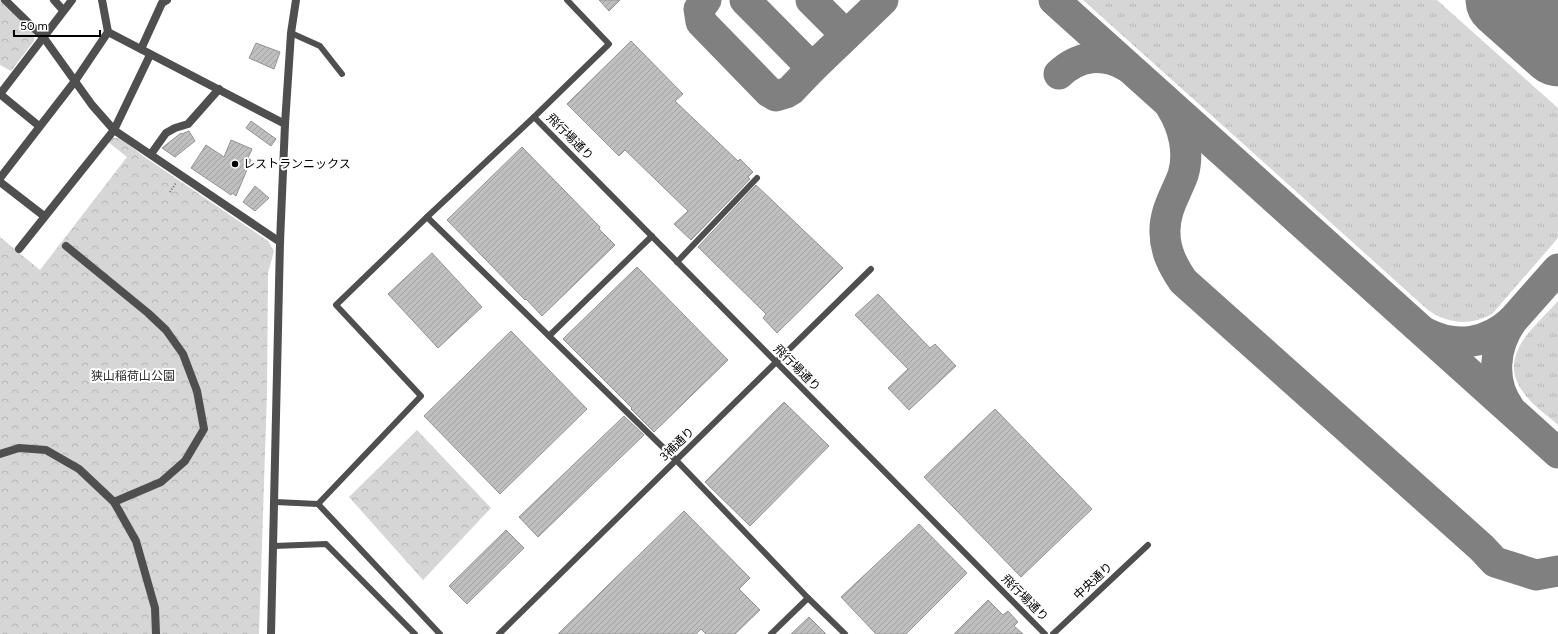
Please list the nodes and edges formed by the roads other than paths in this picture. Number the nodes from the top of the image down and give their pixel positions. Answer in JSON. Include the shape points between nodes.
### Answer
{"nodes":[{"id":1,"x":5,"y":0,"type":"edge"},
{"id":2,"x":54,"y":0,"type":"edge"},
{"id":3,"x":72,"y":0,"type":"edge"},
{"id":4,"x":102,"y":0,"type":"edge"},
{"id":5,"x":166,"y":0,"type":"edge"},
{"id":6,"x":296,"y":0,"type":"edge"},
{"id":7,"x":567,"y":0,"type":"edge"},
{"id":8,"x":64,"y":10,"type":"junction"},
{"id":9,"x":108,"y":32,"type":"junction"},
{"id":10,"x":292,"y":33,"type":"junction"},
{"id":11,"x":44,"y":38,"type":"junction"},
{"id":12,"x":142,"y":49,"type":"junction"},
{"id":13,"x":150,"y":55,"type":"junction"},
{"id":14,"x":342,"y":74,"type":"dead end"},
{"id":15,"x":75,"y":81,"type":"junction"},
{"id":16,"x":219,"y":89,"type":"junction"},
{"id":17,"x":0,"y":94,"type":"edge"},
{"id":18,"x":534,"y":117,"type":"junction"},
{"id":19,"x":285,"y":124,"type":"junction"},
{"id":20,"x":40,"y":126,"type":"junction"},
{"id":21,"x":114,"y":130,"type":"junction"},
{"id":22,"x":150,"y":154,"type":"junction"},
{"id":23,"x":0,"y":178,"type":"edge"},
{"id":24,"x":757,"y":178,"type":"dead end"},
{"id":25,"x":0,"y":182,"type":"edge"},
{"id":26,"x":44,"y":216,"type":"junction"},
{"id":27,"x":427,"y":217,"type":"junction"},
{"id":28,"x":652,"y":236,"type":"junction"},
{"id":29,"x":280,"y":242,"type":"junction"},
{"id":30,"x":66,"y":246,"type":"dead end"},
{"id":31,"x":19,"y":249,"type":"dead end"},
{"id":32,"x":677,"y":262,"type":"junction"},
{"id":33,"x":871,"y":269,"type":"dead end"},
{"id":34,"x":549,"y":336,"type":"junction"},
{"id":35,"x":776,"y":362,"type":"junction"},
{"id":36,"x":0,"y":454,"type":"edge"},
{"id":37,"x":676,"y":460,"type":"junction"},
{"id":38,"x":114,"y":502,"type":"junction"},
{"id":39,"x":275,"y":502,"type":"junction"},
{"id":40,"x":318,"y":504,"type":"junction"},
{"id":41,"x":1148,"y":545,"type":"dead end"},
{"id":42,"x":274,"y":546,"type":"junction"},
{"id":43,"x":808,"y":598,"type":"junction"},
{"id":44,"x":156,"y":634,"type":"edge"},
{"id":45,"x":271,"y":634,"type":"edge"},
{"id":46,"x":416,"y":634,"type":"edge"},
{"id":47,"x":440,"y":634,"type":"edge"},
{"id":48,"x":499,"y":634,"type":"edge"},
{"id":49,"x":772,"y":634,"type":"edge"},
{"id":50,"x":845,"y":634,"type":"edge"},
{"id":51,"x":1045,"y":634,"type":"edge"},
{"id":52,"x":1053,"y":634,"type":"edge"}],
"edges":[{"from":1,"to":11,"type":"street"},
{"from":2,"to":8,"type":"street"},
{"from":3,"to":8,"type":"street"},
{"from":4,"to":9,"type":"street"},
{"from":5,"to":12,"type":"street","via":[[162,3]]},
{"from":6,"to":10,"type":"street"},
{"from":7,"to":18,"type":"lane","via":[[609,44]]},
{"from":8,"to":11,"type":"street"},
{"from":9,"to":12,"type":"street"},
{"from":9,"to":15,"type":"street"},
{"from":10,"to":14,"type":"lane","via":[[320,46]]},
{"from":10,"to":19,"type":"street"},
{"from":11,"to":15,"type":"street"},
{"from":11,"to":17,"type":"street"},
{"from":12,"to":13,"type":"street"},
{"from":13,"to":16,"type":"street"},
{"from":13,"to":21,"type":"street"},
{"from":15,"to":20,"type":"street"},
{"from":15,"to":21,"type":"street"},
{"from":16,"to":19,"type":"street"},
{"from":16,"to":22,"type":"street","via":[[188,124],[166,133]]},
{"from":17,"to":20,"type":"street"},
{"from":18,"to":27,"type":"lane"},
{"from":18,"to":28,"type":"lane","name":"飛行場通り"},
{"from":19,"to":29,"type":"street"},
{"from":20,"to":23,"type":"street"},
{"from":21,"to":22,"type":"street"},
{"from":21,"to":26,"type":"street"},
{"from":22,"to":29,"type":"street"},
{"from":24,"to":32,"type":"lane"},
{"from":25,"to":26,"type":"street"},
{"from":26,"to":31,"type":"street"},
{"from":27,"to":34,"type":"lane"},
{"from":27,"to":40,"type":"lane","via":[[336,305],[421,396]]},
{"from":28,"to":32,"type":"lane","name":"飛行場通り"},
{"from":28,"to":34,"type":"lane"},
{"from":29,"to":39,"type":"street"},
{"from":30,"to":38,"type":"street","via":[[166,330],[183,354],[197,391],[204,429],[185,461],[161,482]]},
{"from":32,"to":35,"type":"lane","name":"飛行場通り"},
{"from":33,"to":35,"type":"lane","name":"3補通り"},
{"from":34,"to":37,"type":"lane"},
{"from":35,"to":37,"type":"lane","name":"3補通り"},
{"from":35,"to":51,"type":"lane","name":"飛行場通り"},
{"from":36,"to":38,"type":"street","via":[[19,448],[46,450],[79,469]]},
{"from":37,"to":43,"type":"lane"},
{"from":37,"to":48,"type":"lane","name":"3補通り"},
{"from":38,"to":44,"type":"street","via":[[136,541],[155,608]]},
{"from":39,"to":40,"type":"lane"},
{"from":39,"to":42,"type":"street"},
{"from":40,"to":47,"type":"lane"},
{"from":41,"to":52,"type":"lane","name":"中央通り"},
{"from":42,"to":45,"type":"street"},
{"from":42,"to":46,"type":"lane","via":[[326,544]]},
{"from":43,"to":49,"type":"lane"},
{"from":43,"to":50,"type":"lane"}]}
